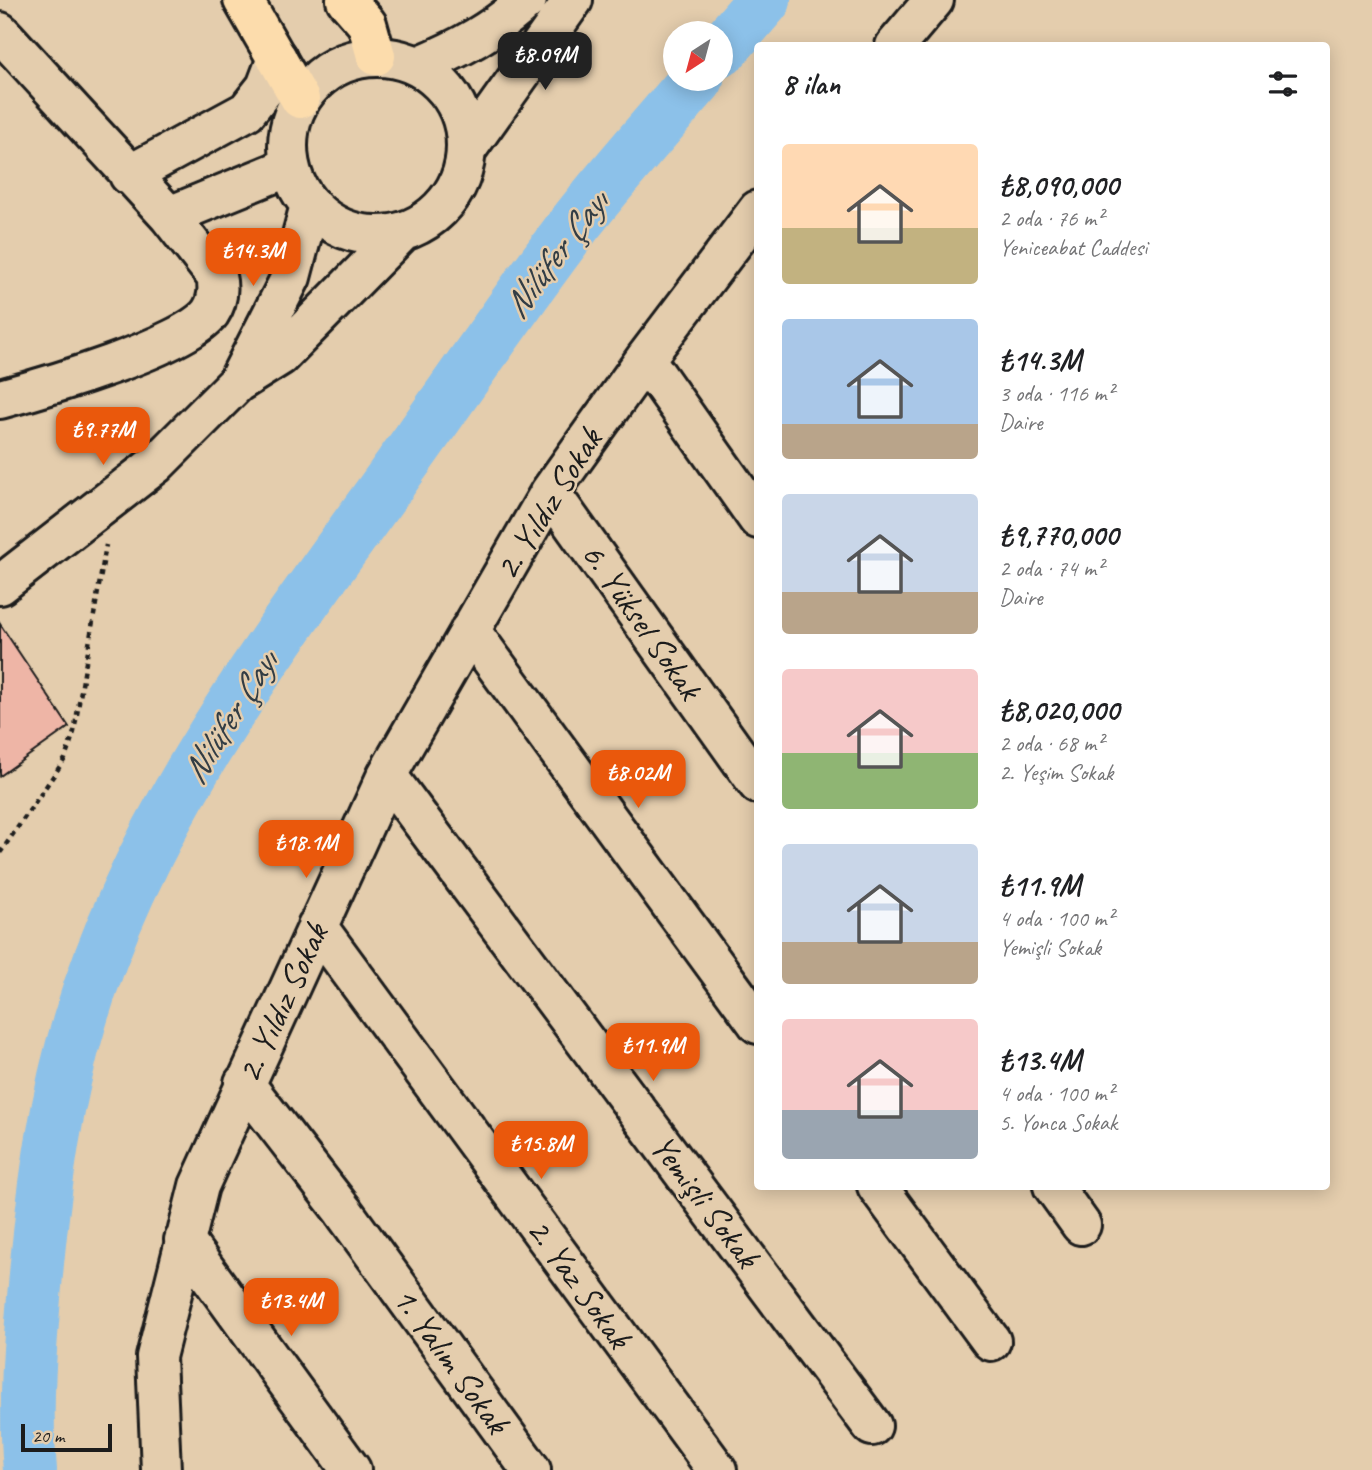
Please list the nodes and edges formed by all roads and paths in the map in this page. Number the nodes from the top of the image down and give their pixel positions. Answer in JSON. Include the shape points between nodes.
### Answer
{"nodes":[{"id":1,"x":243,"y":0,"type":"edge"},
{"id":2,"x":346,"y":0,"type":"edge"},
{"id":3,"x":527,"y":0,"type":"edge"},
{"id":4,"x":573,"y":0,"type":"edge"},
{"id":5,"x":934,"y":0,"type":"edge"},
{"id":6,"x":0,"y":32,"type":"edge"},
{"id":7,"x":898,"y":42,"type":"edge"},
{"id":8,"x":376,"y":56,"type":"junction"},
{"id":9,"x":277,"y":58,"type":"junction"},
{"id":10,"x":418,"y":66,"type":"junction"},
{"id":11,"x":300,"y":99,"type":"junction"},
{"id":12,"x":467,"y":149,"type":"junction"},
{"id":13,"x":289,"y":167,"type":"junction"},
{"id":14,"x":129,"y":175,"type":"junction"},
{"id":15,"x":310,"y":205,"type":"junction"},
{"id":16,"x":754,"y":215,"type":"edge"},
{"id":17,"x":169,"y":216,"type":"junction"},
{"id":18,"x":402,"y":232,"type":"junction"},
{"id":19,"x":645,"y":359,"type":"junction"},
{"id":20,"x":237,"y":383,"type":"junction"},
{"id":21,"x":0,"y":399,"type":"edge"},
{"id":22,"x":550,"y":492,"type":"junction"},
{"id":23,"x":115,"y":496,"type":"junction"},
{"id":24,"x":754,"y":513,"type":"edge"},
{"id":25,"x":0,"y":585,"type":"edge"},
{"id":26,"x":470,"y":630,"type":"junction"},
{"id":27,"x":387,"y":775,"type":"junction"},
{"id":28,"x":754,"y":778,"type":"edge"},
{"id":29,"x":0,"y":853,"type":"edge"},
{"id":30,"x":317,"y":926,"type":"junction"},
{"id":31,"x":754,"y":1019,"type":"edge"},
{"id":32,"x":244,"y":1083,"type":"junction"},
{"id":33,"x":880,"y":1190,"type":"edge"},
{"id":34,"x":1056,"y":1190,"type":"edge"},
{"id":35,"x":1081,"y":1225,"type":"dead end"},
{"id":36,"x":184,"y":1240,"type":"junction"},
{"id":37,"x":991,"y":1341,"type":"dead end"},
{"id":38,"x":872,"y":1426,"type":"dead end"},
{"id":39,"x":160,"y":1470,"type":"edge"},
{"id":40,"x":351,"y":1470,"type":"edge"},
{"id":41,"x":531,"y":1470,"type":"edge"},
{"id":42,"x":717,"y":1470,"type":"edge"}],
"edges":[{"from":1,"to":9,"type":"main road"},
{"from":2,"to":8,"type":"main road","via":[[366,24]]},
{"from":3,"to":10,"type":"street","via":[[470,42]]},
{"from":4,"to":12,"type":"street"},
{"from":5,"to":7,"type":"street"},
{"from":6,"to":14,"type":"street"},
{"from":8,"to":10,"type":"street"},
{"from":8,"to":11,"type":"street","via":[[336,66]]},
{"from":9,"to":11,"type":"main road"},
{"from":9,"to":14,"type":"street","via":[[266,87],[247,111]]},
{"from":10,"to":12,"type":"street","via":[[439,81],[456,102]]},
{"from":11,"to":13,"type":"street","via":[[290,122]]},
{"from":12,"to":18,"type":"street","via":[[464,171],[441,210]]},
{"from":13,"to":15,"type":"street"},
{"from":13,"to":17,"type":"street"},
{"from":14,"to":17,"type":"street"},
{"from":15,"to":18,"type":"street","via":[[330,222],[354,232],[380,236]]},
{"from":15,"to":20,"type":"street","via":[[291,277]]},
{"from":16,"to":19,"type":"street","name":"2. Yıldız Sokak"},
{"from":17,"to":21,"type":"street","via":[[216,276],[217,297],[209,314],[180,336],[65,382]]},
{"from":18,"to":20,"type":"street","via":[[280,356]]},
{"from":19,"to":22,"type":"street","name":"2. Yıldız Sokak"},
{"from":19,"to":24,"type":"street"},
{"from":20,"to":23,"type":"street","via":[[156,464]]},
{"from":22,"to":26,"type":"street","name":"2. Yıldız Sokak"},
{"from":22,"to":28,"type":"street","name":"6. Yüksel Sokak"},
{"from":23,"to":25,"type":"street"},
{"from":23,"to":29,"type":"path","via":[[74,732],[65,759]]},
{"from":26,"to":27,"type":"street","name":"2. Yıldız Sokak"},
{"from":26,"to":31,"type":"street"},
{"from":27,"to":30,"type":"street","name":"2. Yıldız Sokak"},
{"from":27,"to":38,"type":"street","name":"Yemişli Sokak"},
{"from":30,"to":32,"type":"street","name":"2. Yıldız Sokak"},
{"from":30,"to":42,"type":"street","name":"2. Yaz Sokak"},
{"from":32,"to":36,"type":"street","name":"2. Yıldız Sokak","via":[[199,1186]]},
{"from":32,"to":41,"type":"street","name":"1. Yalım Sokak"},
{"from":33,"to":37,"type":"street"},
{"from":34,"to":35,"type":"street"},
{"from":36,"to":39,"type":"street","name":"2. Yıldız Sokak","via":[[156,1357]]},
{"from":36,"to":40,"type":"street"}]}
